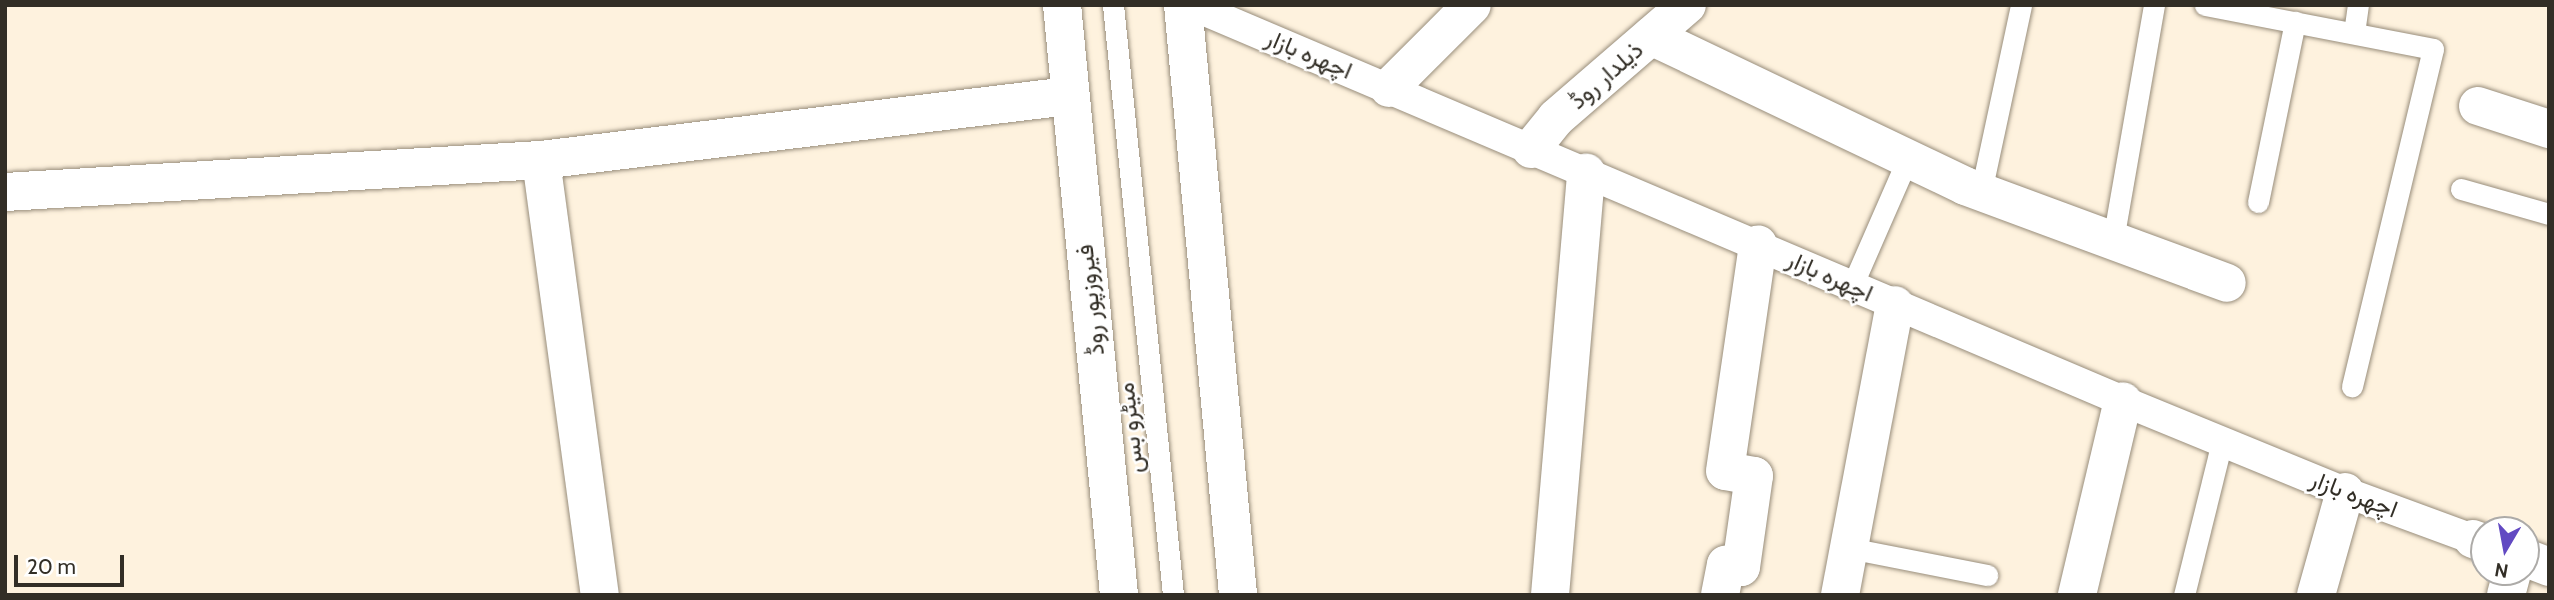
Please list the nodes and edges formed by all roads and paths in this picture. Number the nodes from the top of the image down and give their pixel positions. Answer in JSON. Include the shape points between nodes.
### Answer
{"nodes":[{"id":1,"x":1062,"y":5,"type":"edge"},
{"id":2,"x":1113,"y":5,"type":"edge"},
{"id":3,"x":1184,"y":5,"type":"edge"},
{"id":4,"x":1191,"y":5,"type":"edge"},
{"id":5,"x":1472,"y":5,"type":"edge"},
{"id":6,"x":1687,"y":5,"type":"edge"},
{"id":7,"x":2021,"y":5,"type":"edge"},
{"id":8,"x":2154,"y":5,"type":"edge"},
{"id":9,"x":2205,"y":5,"type":"edge"},
{"id":10,"x":2358,"y":5,"type":"edge"},
{"id":11,"x":2295,"y":22,"type":"junction"},
{"id":12,"x":2354,"y":33,"type":"junction"},
{"id":13,"x":1651,"y":36,"type":"junction"},
{"id":14,"x":1389,"y":88,"type":"junction"},
{"id":15,"x":1068,"y":96,"type":"junction"},
{"id":16,"x":2478,"y":106,"type":"dead end"},
{"id":17,"x":2549,"y":129,"type":"edge"},
{"id":18,"x":1531,"y":149,"type":"junction"},
{"id":19,"x":1908,"y":158,"type":"junction"},
{"id":20,"x":541,"y":160,"type":"junction"},
{"id":21,"x":1586,"y":173,"type":"junction"},
{"id":22,"x":2461,"y":189,"type":"dead end"},
{"id":23,"x":5,"y":192,"type":"edge"},
{"id":24,"x":1981,"y":192,"type":"junction"},
{"id":25,"x":2258,"y":202,"type":"dead end"},
{"id":26,"x":2549,"y":214,"type":"edge"},
{"id":27,"x":2113,"y":240,"type":"junction"},
{"id":28,"x":1758,"y":244,"type":"junction"},
{"id":29,"x":2227,"y":283,"type":"dead end"},
{"id":30,"x":1852,"y":286,"type":"junction"},
{"id":31,"x":1895,"y":305,"type":"junction"},
{"id":32,"x":2352,"y":386,"type":"dead end"},
{"id":33,"x":2123,"y":401,"type":"junction"},
{"id":34,"x":2222,"y":441,"type":"junction"},
{"id":35,"x":2345,"y":492,"type":"junction"},
{"id":36,"x":2470,"y":538,"type":"edge"},
{"id":37,"x":1849,"y":548,"type":"junction"},
{"id":38,"x":1987,"y":575,"type":"dead end"},
{"id":39,"x":600,"y":595,"type":"edge"},
{"id":40,"x":1119,"y":595,"type":"edge"},
{"id":41,"x":1174,"y":595,"type":"edge"},
{"id":42,"x":1238,"y":595,"type":"edge"},
{"id":43,"x":1550,"y":595,"type":"edge"},
{"id":44,"x":1720,"y":595,"type":"edge"},
{"id":45,"x":1840,"y":595,"type":"edge"},
{"id":46,"x":2077,"y":595,"type":"edge"},
{"id":47,"x":2184,"y":595,"type":"edge"},
{"id":48,"x":2316,"y":595,"type":"edge"}],
"edges":[{"from":1,"to":15,"type":"street","name":"فیروزپور روڈ"},
{"from":2,"to":41,"type":"lane","name":"میٹرو بس"},
{"from":3,"to":42,"type":"street"},
{"from":4,"to":14,"type":"street","name":"اچھرہ بازار"},
{"from":5,"to":14,"type":"street"},
{"from":6,"to":13,"type":"street","name":"ذیلدار روڈ"},
{"from":7,"to":24,"type":"lane"},
{"from":8,"to":27,"type":"lane"},
{"from":9,"to":11,"type":"lane"},
{"from":10,"to":12,"type":"lane"},
{"from":11,"to":12,"type":"lane"},
{"from":11,"to":25,"type":"lane"},
{"from":12,"to":32,"type":"lane","via":[[2433,49]]},
{"from":13,"to":18,"type":"street","name":"ذیلدار روڈ","via":[[1556,118]]},
{"from":13,"to":19,"type":"street"},
{"from":14,"to":18,"type":"street","name":"اچھرہ بازار"},
{"from":15,"to":20,"type":"street"},
{"from":15,"to":40,"type":"street","name":"فیروزپور روڈ"},
{"from":16,"to":17,"type":"street"},
{"from":18,"to":21,"type":"street","name":"اچھرہ بازار"},
{"from":19,"to":24,"type":"street"},
{"from":19,"to":30,"type":"lane"},
{"from":20,"to":23,"type":"street"},
{"from":20,"to":39,"type":"street"},
{"from":21,"to":28,"type":"street","name":"اچھرہ بازار"},
{"from":21,"to":43,"type":"street"},
{"from":22,"to":26,"type":"lane"},
{"from":24,"to":27,"type":"street"},
{"from":27,"to":29,"type":"street"},
{"from":28,"to":30,"type":"street","name":"اچھرہ بازار"},
{"from":28,"to":44,"type":"street","via":[[1725,471],[1754,476],[1741,567],[1726,565]]},
{"from":30,"to":31,"type":"street","name":"اچھرہ بازار"},
{"from":31,"to":33,"type":"street","name":"اچھرہ بازار"},
{"from":31,"to":37,"type":"street"},
{"from":33,"to":34,"type":"street","name":"اچھرہ بازار"},
{"from":33,"to":46,"type":"street"},
{"from":34,"to":35,"type":"street","name":"اچھرہ بازار"},
{"from":34,"to":47,"type":"lane"},
{"from":35,"to":36,"type":"street","name":"اچھرہ بازار"},
{"from":35,"to":48,"type":"street"},
{"from":37,"to":38,"type":"lane"},
{"from":37,"to":45,"type":"street"}]}
